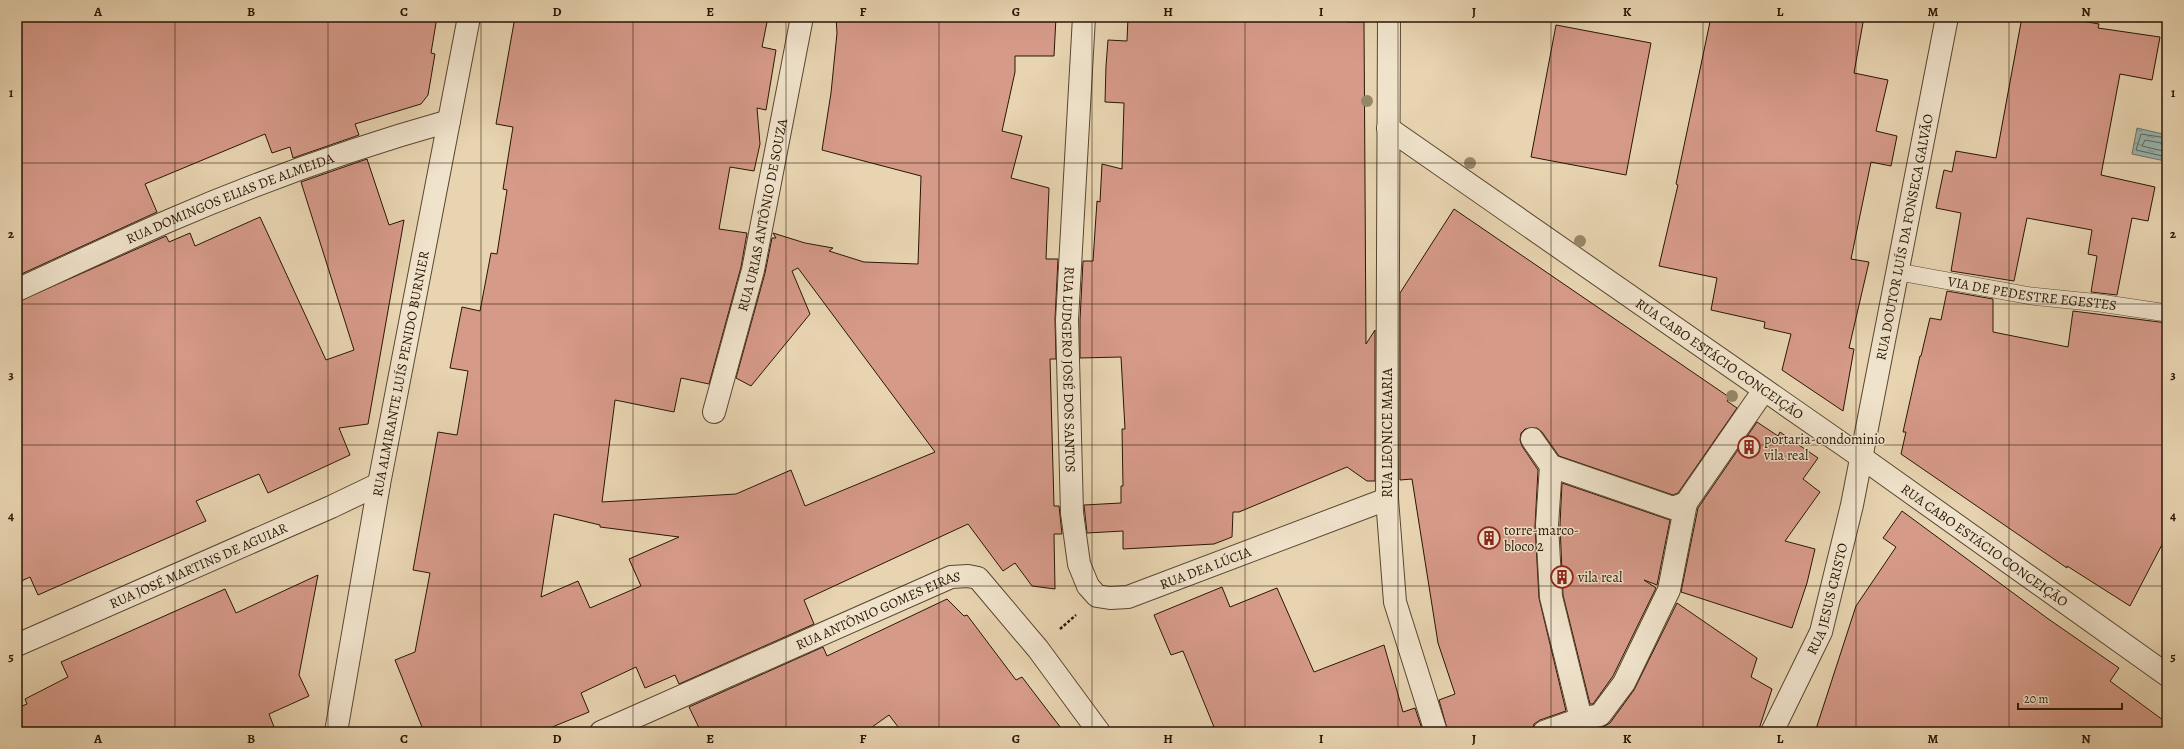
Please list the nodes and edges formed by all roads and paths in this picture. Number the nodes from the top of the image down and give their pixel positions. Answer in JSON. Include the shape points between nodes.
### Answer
{"nodes":[{"id":1,"x":469,"y":17,"type":"edge"},
{"id":2,"x":802,"y":17,"type":"edge"},
{"id":3,"x":1084,"y":17,"type":"edge"},
{"id":4,"x":1389,"y":17,"type":"edge"},
{"id":5,"x":1947,"y":17,"type":"edge"},
{"id":6,"x":449,"y":121,"type":"junction"},
{"id":7,"x":1388,"y":128,"type":"junction"},
{"id":8,"x":1899,"y":272,"type":"junction"},
{"id":9,"x":17,"y":290,"type":"edge"},
{"id":10,"x":2167,"y":313,"type":"edge"},
{"id":11,"x":1764,"y":390,"type":"junction"},
{"id":12,"x":714,"y":412,"type":"dead end"},
{"id":13,"x":1532,"y":439,"type":"dead end"},
{"id":14,"x":1861,"y":457,"type":"junction"},
{"id":15,"x":1551,"y":466,"type":"junction"},
{"id":16,"x":379,"y":484,"type":"junction"},
{"id":17,"x":1387,"y":499,"type":"junction"},
{"id":18,"x":1686,"y":503,"type":"junction"},
{"id":19,"x":1097,"y":596,"type":"junction"},
{"id":20,"x":17,"y":645,"type":"edge"},
{"id":21,"x":1038,"y":650,"type":"junction"},
{"id":22,"x":2167,"y":675,"type":"edge"},
{"id":23,"x":1581,"y":719,"type":"junction"},
{"id":24,"x":336,"y":732,"type":"edge"},
{"id":25,"x":601,"y":732,"type":"edge"},
{"id":26,"x":1099,"y":732,"type":"edge"},
{"id":27,"x":1436,"y":732,"type":"edge"},
{"id":28,"x":1544,"y":732,"type":"edge"},
{"id":29,"x":1772,"y":732,"type":"edge"}],
"edges":[{"from":1,"to":6,"type":"street","name":"RUA ALMIRANTE LUÍS PENIDO BURNIER"},
{"from":2,"to":12,"type":"street","name":"RUA URIAS ANTÔNIO DE SOUZA","via":[[753,270]]},
{"from":3,"to":19,"type":"street","name":"RUA LUDGERO JOSÉ DOS SANTOS","via":[[1067,320],[1072,513],[1079,564],[1083,576]]},
{"from":4,"to":7,"type":"street","name":"RUA LEONICE MARIA"},
{"from":5,"to":8,"type":"street","name":"RUA DOUTOR LUÍS DA FONSECA GALVÃO"},
{"from":6,"to":9,"type":"street","name":"RUA DOMINGOS ELIAS DE ALMEIDA","via":[[392,137],[253,188],[167,222]]},
{"from":6,"to":16,"type":"street","name":"RUA ALMIRANTE LUÍS PENIDO BURNIER"},
{"from":7,"to":11,"type":"street","name":"RUA CABO ESTÁCIO CONCEIÇÃO"},
{"from":7,"to":17,"type":"street","name":"RUA LEONICE MARIA"},
{"from":8,"to":10,"type":"lane","name":"VIA DE PEDESTRE EGESTES","via":[[2031,296]]},
{"from":8,"to":14,"type":"street","name":"RUA DOUTOR LUÍS DA FONSECA GALVÃO"},
{"from":11,"to":14,"type":"street","name":"RUA CABO ESTÁCIO CONCEIÇÃO"},
{"from":11,"to":18,"type":"street"},
{"from":13,"to":15,"type":"street"},
{"from":14,"to":22,"type":"street","name":"RUA CABO ESTÁCIO CONCEIÇÃO"},
{"from":14,"to":29,"type":"street","name":"RUA JESUS CRISTO","via":[[1821,632]]},
{"from":15,"to":18,"type":"street","via":[[1673,508]]},
{"from":15,"to":23,"type":"street","via":[[1547,525],[1550,597]]},
{"from":16,"to":20,"type":"street","name":"RUA JOSÉ MARTINS DE AGUIAR"},
{"from":16,"to":24,"type":"street","name":"RUA ALMIRANTE LUÍS PENIDO BURNIER"},
{"from":17,"to":19,"type":"street","name":"RUA DEA LÚCIA","via":[[1144,592],[1128,597]]},
{"from":17,"to":27,"type":"street","name":"RUA LEONICE MARIA","via":[[1395,602]]},
{"from":18,"to":23,"type":"street","via":[[1669,590],[1624,683],[1600,715]]},
{"from":19,"to":21,"type":"path"},
{"from":21,"to":25,"type":"street","name":"RUA ANTÔNIO GOMES EIRAS","via":[[978,578],[951,577]]},
{"from":21,"to":26,"type":"street","name":"RUA ANTÔNIO GOMES EIRAS"},
{"from":23,"to":28,"type":"street"}]}
